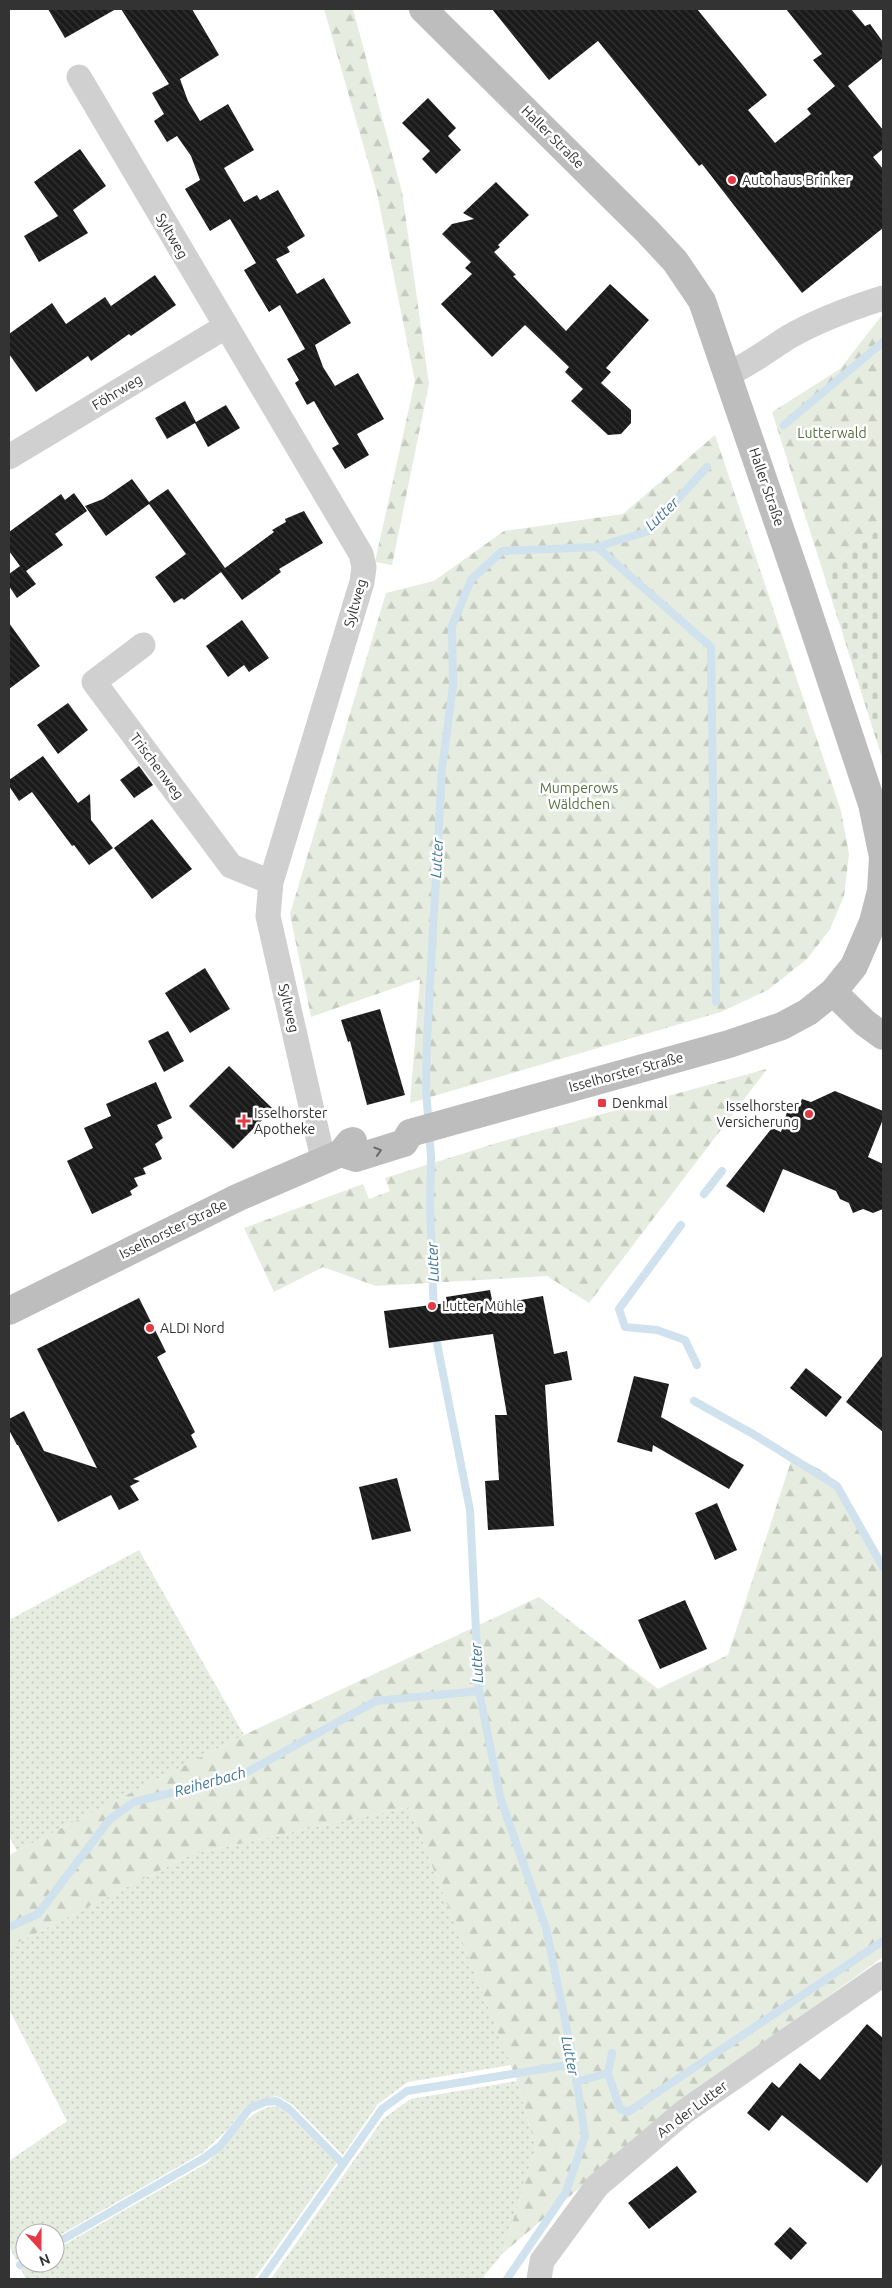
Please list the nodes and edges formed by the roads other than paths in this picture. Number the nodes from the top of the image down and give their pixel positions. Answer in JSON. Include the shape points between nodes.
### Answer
{"nodes":[{"id":1,"x":423,"y":9,"type":"edge"},
{"id":2,"x":79,"y":77,"type":"dead end"},
{"id":3,"x":883,"y":298,"type":"edge"},
{"id":4,"x":226,"y":327,"type":"junction"},
{"id":5,"x":728,"y":374,"type":"junction"},
{"id":6,"x":9,"y":457,"type":"edge"},
{"id":7,"x":143,"y":645,"type":"dead end"},
{"id":8,"x":272,"y":882,"type":"junction"},
{"id":9,"x":882,"y":891,"type":"edge"},
{"id":10,"x":833,"y":992,"type":"junction"},
{"id":11,"x":883,"y":1036,"type":"edge"},
{"id":12,"x":332,"y":1156,"type":"junction"},
{"id":13,"x":9,"y":1311,"type":"edge"},
{"id":14,"x":883,"y":1974,"type":"edge"},
{"id":15,"x":539,"y":2279,"type":"edge"}],
"edges":[{"from":1,"to":5,"type":"street","name":"Haller Straße","via":[[675,261],[702,301]]},
{"from":2,"to":4,"type":"street","name":"Syltweg"},
{"from":3,"to":5,"type":"street","via":[[817,323],[749,365]]},
{"from":4,"to":6,"type":"street","name":"Föhrweg"},
{"from":4,"to":8,"type":"street","name":"Syltweg","via":[[361,554],[364,567]]},
{"from":5,"to":9,"type":"street","name":"Haller Straße","via":[[872,804],[883,857]]},
{"from":7,"to":8,"type":"street","name":"Trischenweg","via":[[94,682],[231,866]]},
{"from":8,"to":12,"type":"street","name":"Syltweg","via":[[268,916]]},
{"from":9,"to":10,"type":"street","name":"Haller Straße","via":[[874,922],[854,966]]},
{"from":10,"to":11,"type":"street"},
{"from":10,"to":12,"type":"street","name":"Isselhorster Straße","via":[[799,1017],[747,1038],[410,1133],[404,1143],[356,1158]]},
{"from":12,"to":13,"type":"street","name":"Isselhorster Straße","via":[[239,1197]]},
{"from":14,"to":15,"type":"street","name":"An der Lutter","via":[[684,2112],[598,2186],[542,2260]]}]}
